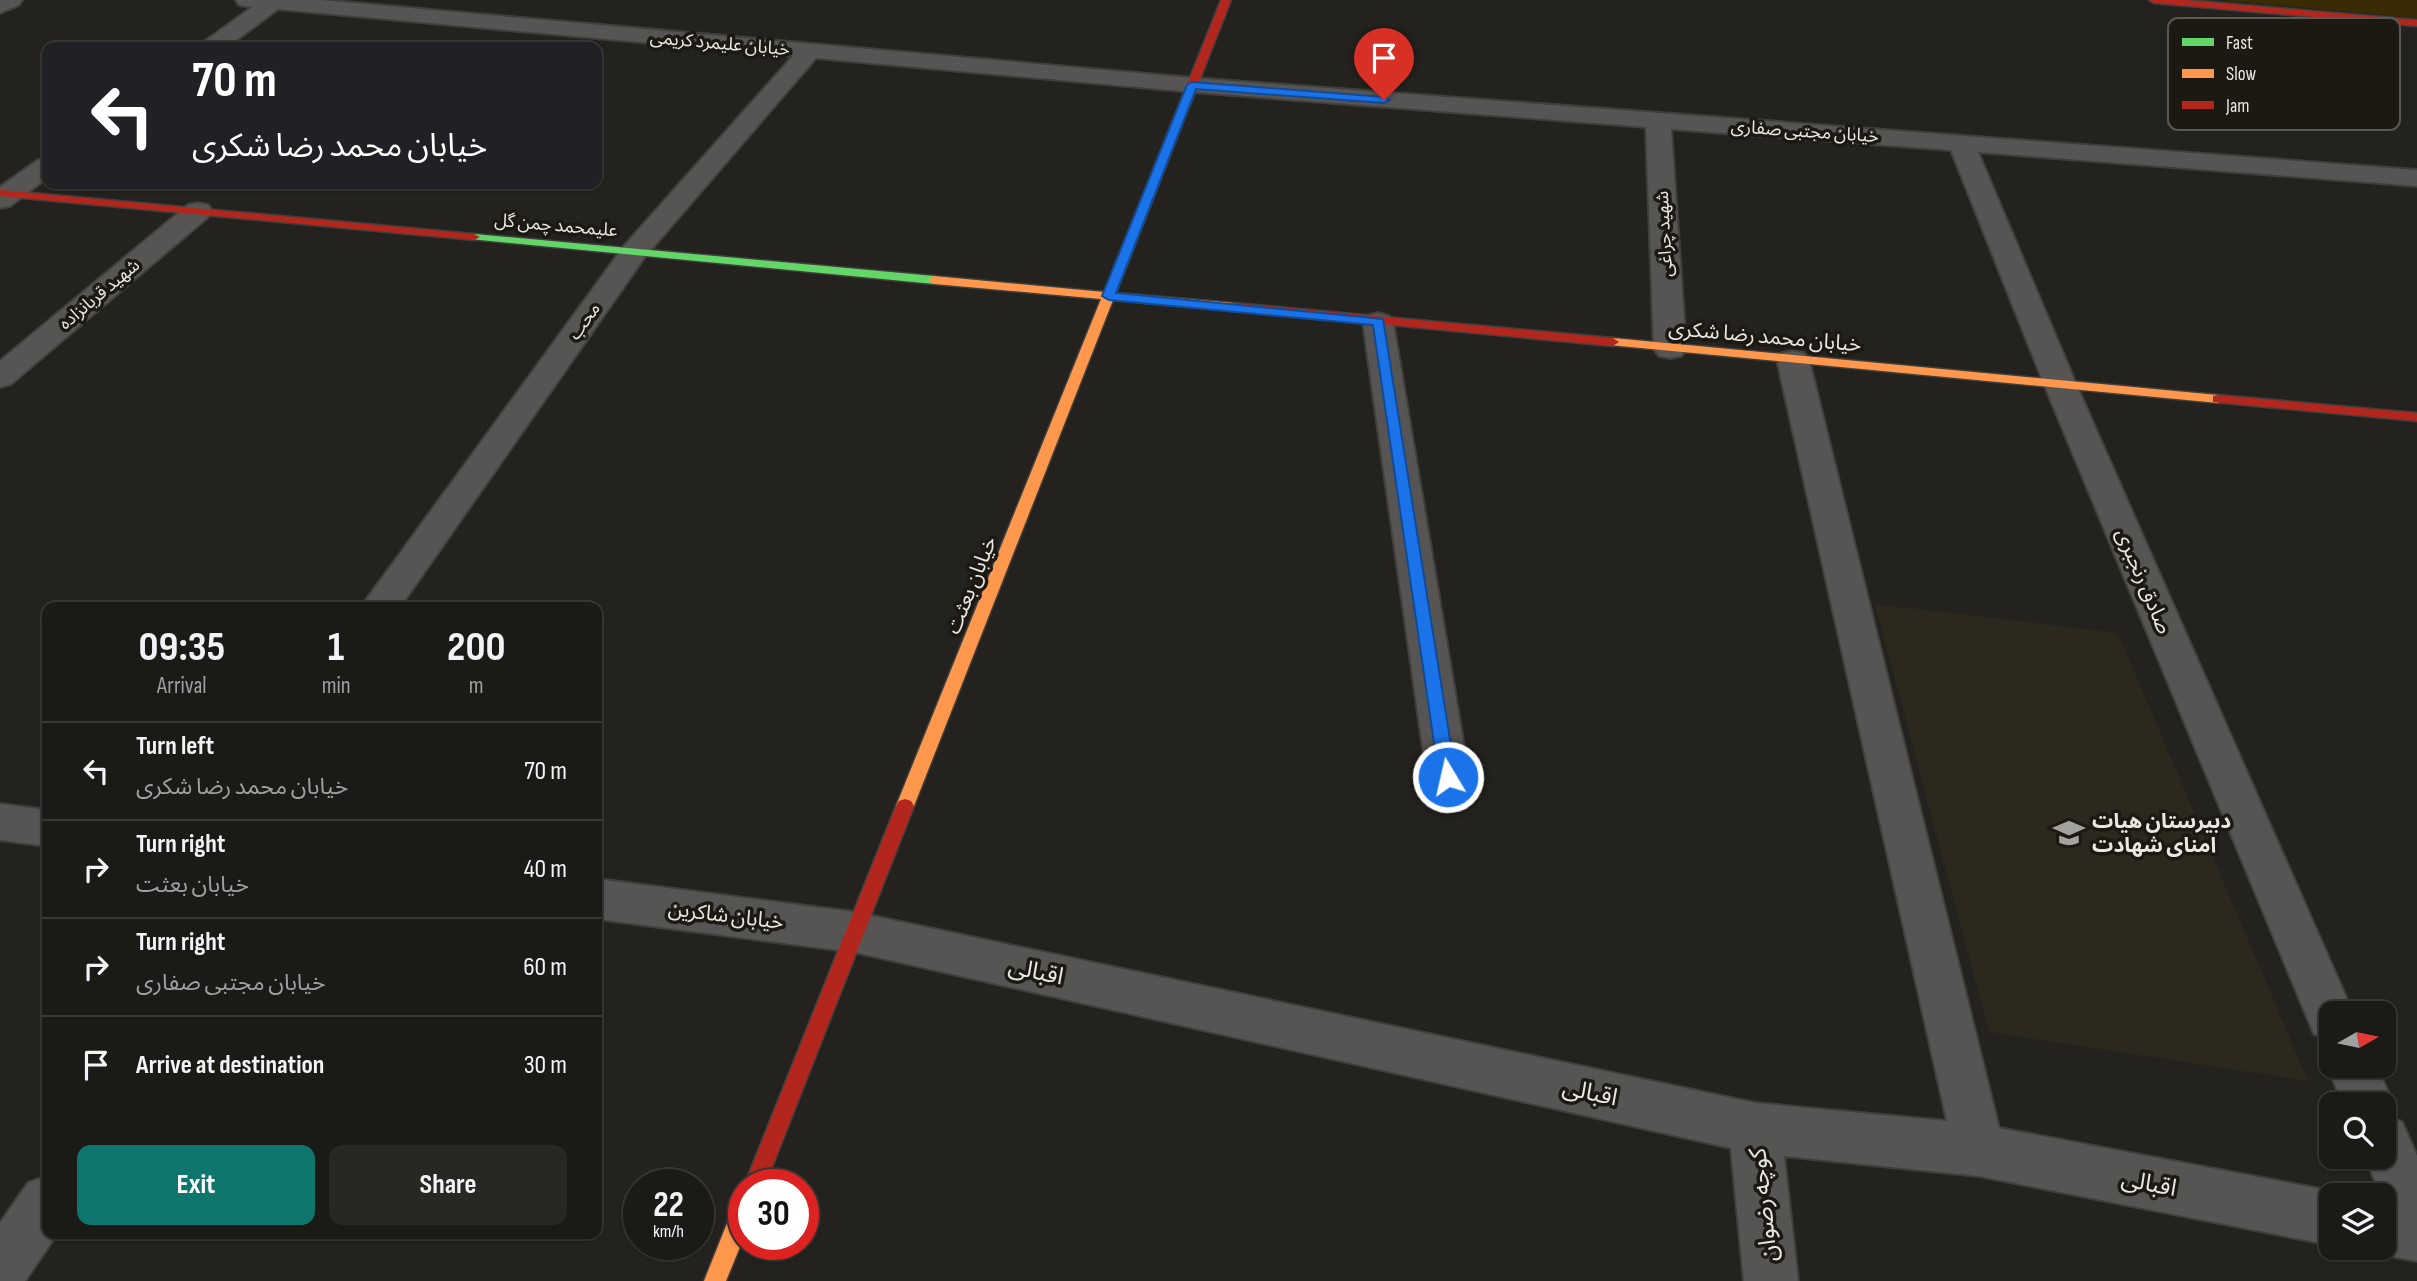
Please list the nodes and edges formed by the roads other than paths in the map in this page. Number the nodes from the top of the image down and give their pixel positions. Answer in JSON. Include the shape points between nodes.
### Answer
{"nodes":[{"id":1,"x":11,"y":0,"type":"edge"},
{"id":2,"x":247,"y":0,"type":"edge"},
{"id":3,"x":1227,"y":0,"type":"edge"},
{"id":4,"x":2154,"y":0,"type":"edge"},
{"id":5,"x":274,"y":2,"type":"junction"},
{"id":6,"x":335,"y":4,"type":"edge"},
{"id":7,"x":0,"y":6,"type":"edge"},
{"id":8,"x":2360,"y":18,"type":"edge"},
{"id":9,"x":219,"y":42,"type":"edge"},
{"id":10,"x":810,"y":51,"type":"junction"},
{"id":11,"x":1192,"y":85,"type":"junction"},
{"id":12,"x":1658,"y":120,"type":"junction"},
{"id":13,"x":1961,"y":143,"type":"junction"},
{"id":14,"x":42,"y":169,"type":"edge"},
{"id":15,"x":2417,"y":178,"type":"edge"},
{"id":16,"x":3,"y":195,"type":"edge"},
{"id":17,"x":198,"y":211,"type":"junction"},
{"id":18,"x":634,"y":252,"type":"junction"},
{"id":19,"x":1109,"y":296,"type":"junction"},
{"id":20,"x":1378,"y":321,"type":"junction"},
{"id":21,"x":1670,"y":348,"type":"junction"},
{"id":22,"x":1793,"y":360,"type":"junction"},
{"id":23,"x":0,"y":377,"type":"edge"},
{"id":24,"x":2060,"y":384,"type":"junction"},
{"id":25,"x":2417,"y":417,"type":"edge"},
{"id":26,"x":384,"y":602,"type":"edge"},
{"id":27,"x":1448,"y":777,"type":"dead end"},
{"id":28,"x":0,"y":822,"type":"edge"},
{"id":29,"x":42,"y":827,"type":"edge"},
{"id":30,"x":602,"y":900,"type":"edge"},
{"id":31,"x":854,"y":932,"type":"junction"},
{"id":32,"x":2324,"y":1001,"type":"edge"},
{"id":33,"x":1755,"y":1128,"type":"junction"},
{"id":34,"x":1979,"y":1150,"type":"junction"},
{"id":35,"x":760,"y":1169,"type":"edge"},
{"id":36,"x":2396,"y":1169,"type":"edge"},
{"id":37,"x":42,"y":1209,"type":"edge"},
{"id":38,"x":2319,"y":1216,"type":"edge"},
{"id":39,"x":2417,"y":1219,"type":"edge"},
{"id":40,"x":2396,"y":1230,"type":"edge"},
{"id":41,"x":2417,"y":1234,"type":"edge"},
{"id":42,"x":728,"y":1249,"type":"edge"},
{"id":43,"x":0,"y":1270,"type":"edge"},
{"id":44,"x":715,"y":1281,"type":"edge"},
{"id":45,"x":1771,"y":1281,"type":"edge"}],
"edges":[{"from":1,"to":7,"type":"street"},
{"from":2,"to":5,"type":"street","name":"خیابان علیمرد کریمی"},
{"from":3,"to":11,"type":"street","name":"خیابان بعثت"},
{"from":4,"to":8,"type":"street"},
{"from":5,"to":6,"type":"street","name":"خیابان علیمرد کریمی"},
{"from":5,"to":9,"type":"street"},
{"from":6,"to":10,"type":"street","name":"خیابان علیمرد کریمی"},
{"from":10,"to":11,"type":"street","name":"خیابان علیمرد کریمی"},
{"from":10,"to":18,"type":"street","name":"محب"},
{"from":11,"to":12,"type":"street","name":"خیابان مجتبی صفاری"},
{"from":11,"to":19,"type":"street","name":"خیابان بعثت"},
{"from":12,"to":13,"type":"street","name":"خیابان مجتبی صفاری"},
{"from":12,"to":21,"type":"street","name":"شهید چراغی"},
{"from":13,"to":15,"type":"street","name":"خیابان مجتبی صفاری"},
{"from":13,"to":24,"type":"street","name":"صادق رنجبری"},
{"from":14,"to":16,"type":"street"},
{"from":16,"to":17,"type":"street","name":"علیمحمد چمن گل"},
{"from":17,"to":18,"type":"street","name":"علیمحمد چمن گل"},
{"from":17,"to":23,"type":"street","name":"شهید قربانزاده"},
{"from":18,"to":19,"type":"street","name":"علیمحمد چمن گل"},
{"from":18,"to":26,"type":"street","name":"محب"},
{"from":19,"to":20,"type":"street","name":"خیابان محمد رضا شکری"},
{"from":19,"to":31,"type":"street","name":"خیابان بعثت"},
{"from":20,"to":21,"type":"street","name":"خیابان محمد رضا شکری"},
{"from":20,"to":27,"type":"street"},
{"from":21,"to":22,"type":"street","name":"خیابان محمد رضا شکری"},
{"from":22,"to":24,"type":"street","name":"خیابان محمد رضا شکری"},
{"from":22,"to":34,"type":"street"},
{"from":24,"to":25,"type":"street","name":"خیابان محمد رضا شکری"},
{"from":24,"to":32,"type":"street","name":"صادق رنجبری"},
{"from":28,"to":29,"type":"street"},
{"from":30,"to":31,"type":"street","name":"خیابان شاکرین"},
{"from":31,"to":33,"type":"street","name":"اقبالی"},
{"from":31,"to":35,"type":"street","name":"خیابان بعثت"},
{"from":33,"to":34,"type":"street","name":"اقبالی"},
{"from":33,"to":45,"type":"street","name":"کوچه رضوان"},
{"from":34,"to":38,"type":"street","name":"اقبالی"},
{"from":36,"to":39,"type":"street"},
{"from":37,"to":43,"type":"street"},
{"from":40,"to":41,"type":"street"},
{"from":42,"to":44,"type":"street"}]}
